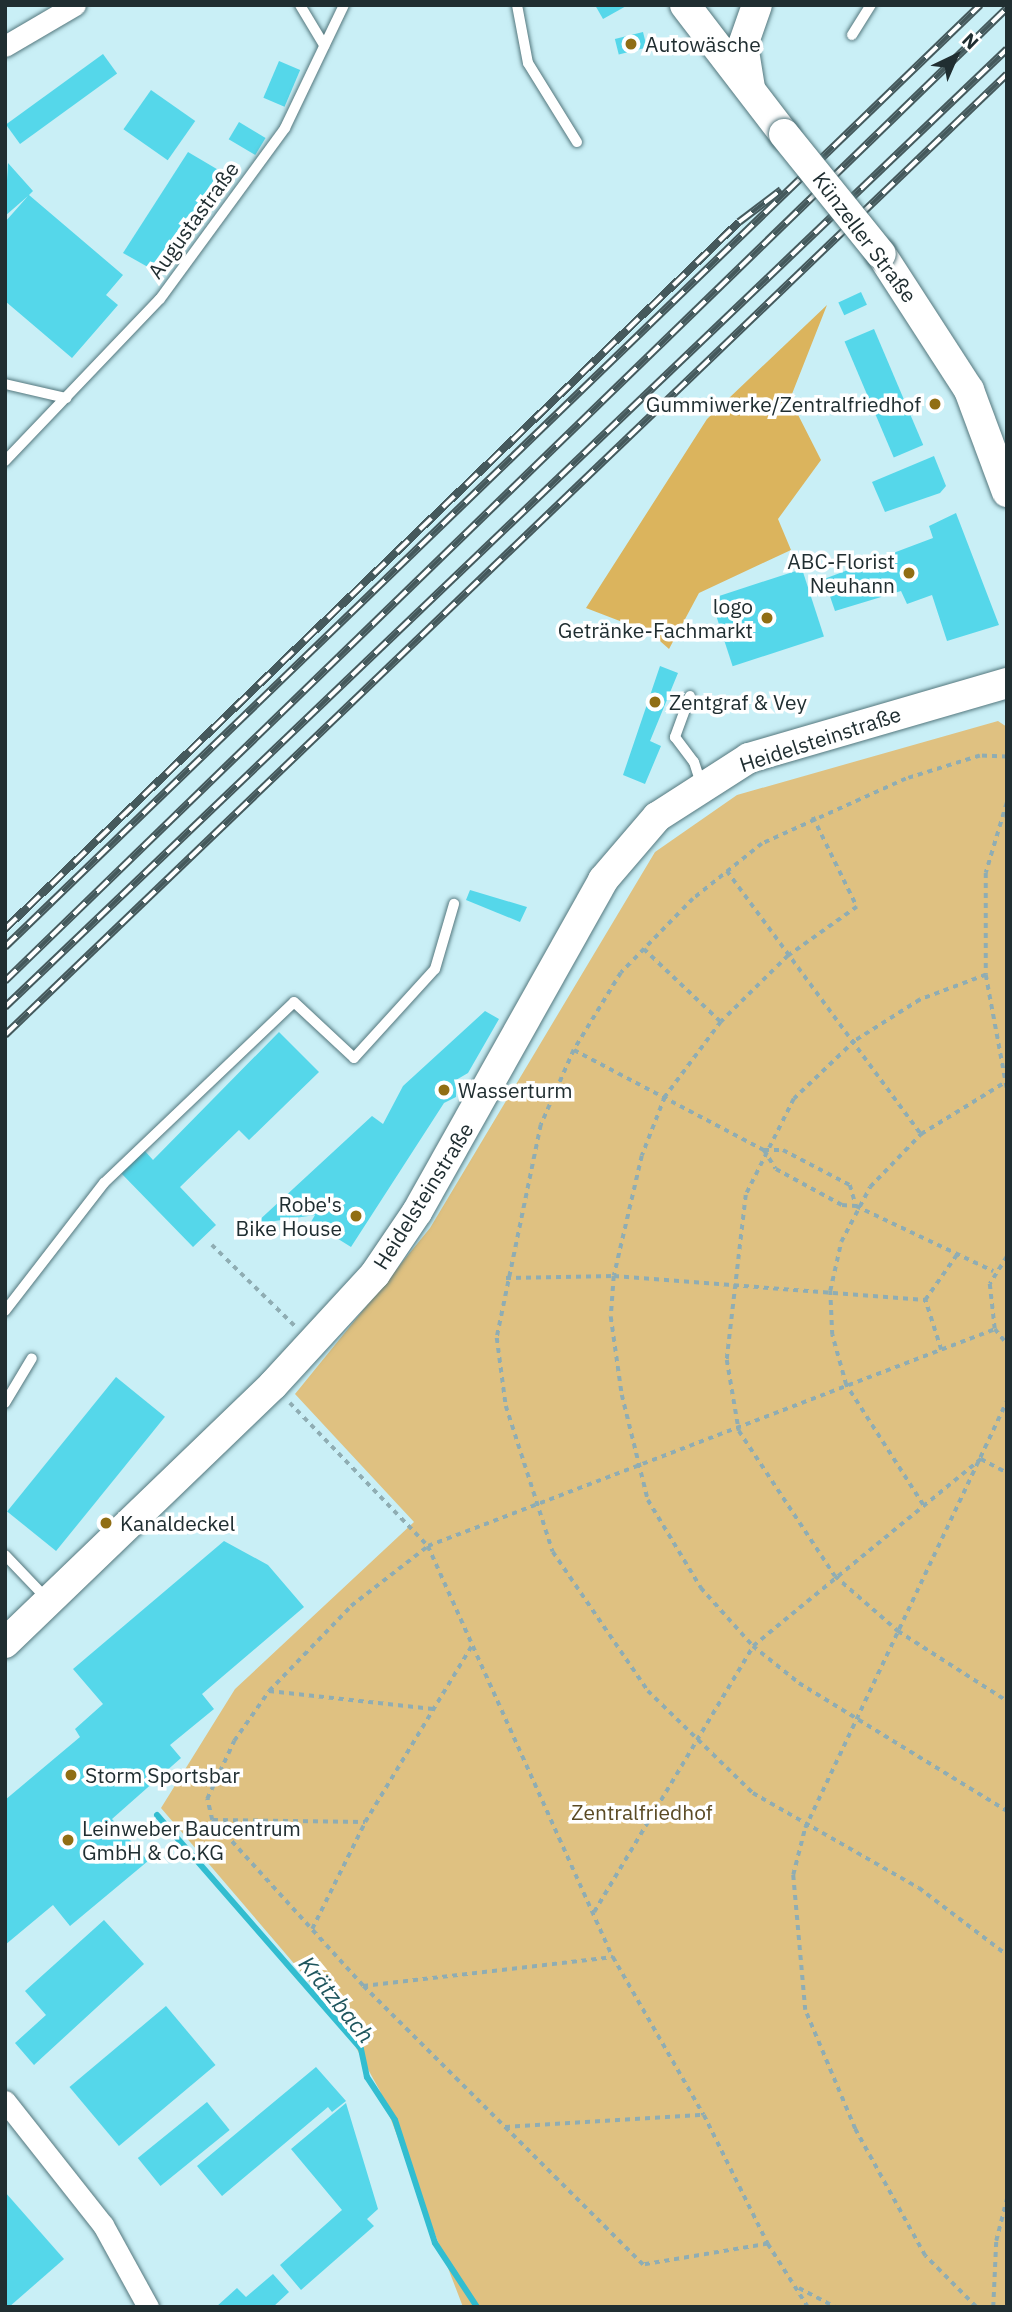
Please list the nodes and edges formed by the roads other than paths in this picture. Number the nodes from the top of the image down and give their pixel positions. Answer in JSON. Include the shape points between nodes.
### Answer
{"nodes":[{"id":1,"x":75,"y":5,"type":"edge"},
{"id":2,"x":300,"y":5,"type":"edge"},
{"id":3,"x":344,"y":5,"type":"edge"},
{"id":4,"x":517,"y":5,"type":"edge"},
{"id":5,"x":757,"y":5,"type":"edge"},
{"id":6,"x":871,"y":5,"type":"edge"},
{"id":7,"x":696,"y":9,"type":"edge"},
{"id":8,"x":852,"y":35,"type":"dead end"},
{"id":9,"x":324,"y":45,"type":"junction"},
{"id":10,"x":5,"y":46,"type":"edge"},
{"id":11,"x":751,"y":92,"type":"junction"},
{"id":12,"x":577,"y":142,"type":"dead end"},
{"id":13,"x":5,"y":384,"type":"edge"},
{"id":14,"x":66,"y":398,"type":"junction"},
{"id":15,"x":1001,"y":450,"type":"edge"},
{"id":16,"x":5,"y":461,"type":"edge"},
{"id":17,"x":1007,"y":492,"type":"edge"},
{"id":18,"x":1007,"y":683,"type":"edge"},
{"id":19,"x":690,"y":696,"type":"dead end"},
{"id":20,"x":701,"y":784,"type":"junction"},
{"id":21,"x":454,"y":904,"type":"dead end"},
{"id":22,"x":5,"y":1311,"type":"edge"},
{"id":23,"x":33,"y":1358,"type":"dead end"},
{"id":24,"x":5,"y":1403,"type":"edge"},
{"id":25,"x":5,"y":1555,"type":"edge"},
{"id":26,"x":49,"y":1601,"type":"junction"},
{"id":27,"x":5,"y":1643,"type":"edge"},
{"id":28,"x":5,"y":2101,"type":"edge"},
{"id":29,"x":148,"y":2307,"type":"edge"}],
"edges":[{"from":1,"to":10,"type":"street"},
{"from":2,"to":9,"type":"lane"},
{"from":3,"to":9,"type":"lane","name":"Augustastraße"},
{"from":4,"to":12,"type":"lane","via":[[528,63]]},
{"from":5,"to":11,"type":"main road","via":[[743,45]]},
{"from":6,"to":8,"type":"lane"},
{"from":7,"to":11,"type":"main road","name":"Künzeller Straße"},
{"from":9,"to":14,"type":"lane","name":"Augustastraße","via":[[285,128],[183,267]]},
{"from":11,"to":15,"type":"main road","name":"Künzeller Straße","bridge":true,"via":[[881,254],[969,390]]},
{"from":13,"to":14,"type":"lane"},
{"from":14,"to":16,"type":"lane","name":"Augustastraße"},
{"from":15,"to":17,"type":"main road","name":"Künzeller Straße"},
{"from":18,"to":20,"type":"main road","name":"Heidelsteinstraße","via":[[749,758]]},
{"from":19,"to":20,"type":"lane","via":[[675,737],[694,762]]},
{"from":20,"to":26,"type":"main road","name":"Heidelsteinstraße","via":[[657,817],[603,880],[424,1200],[375,1274],[273,1385]]},
{"from":21,"to":22,"type":"lane","via":[[435,969],[354,1058],[293,1002],[104,1183]]},
{"from":23,"to":24,"type":"lane"},
{"from":25,"to":26,"type":"lane"},
{"from":26,"to":27,"type":"main road","name":"Heidelsteinstraße"},
{"from":28,"to":29,"type":"street","via":[[103,2225]]}]}
